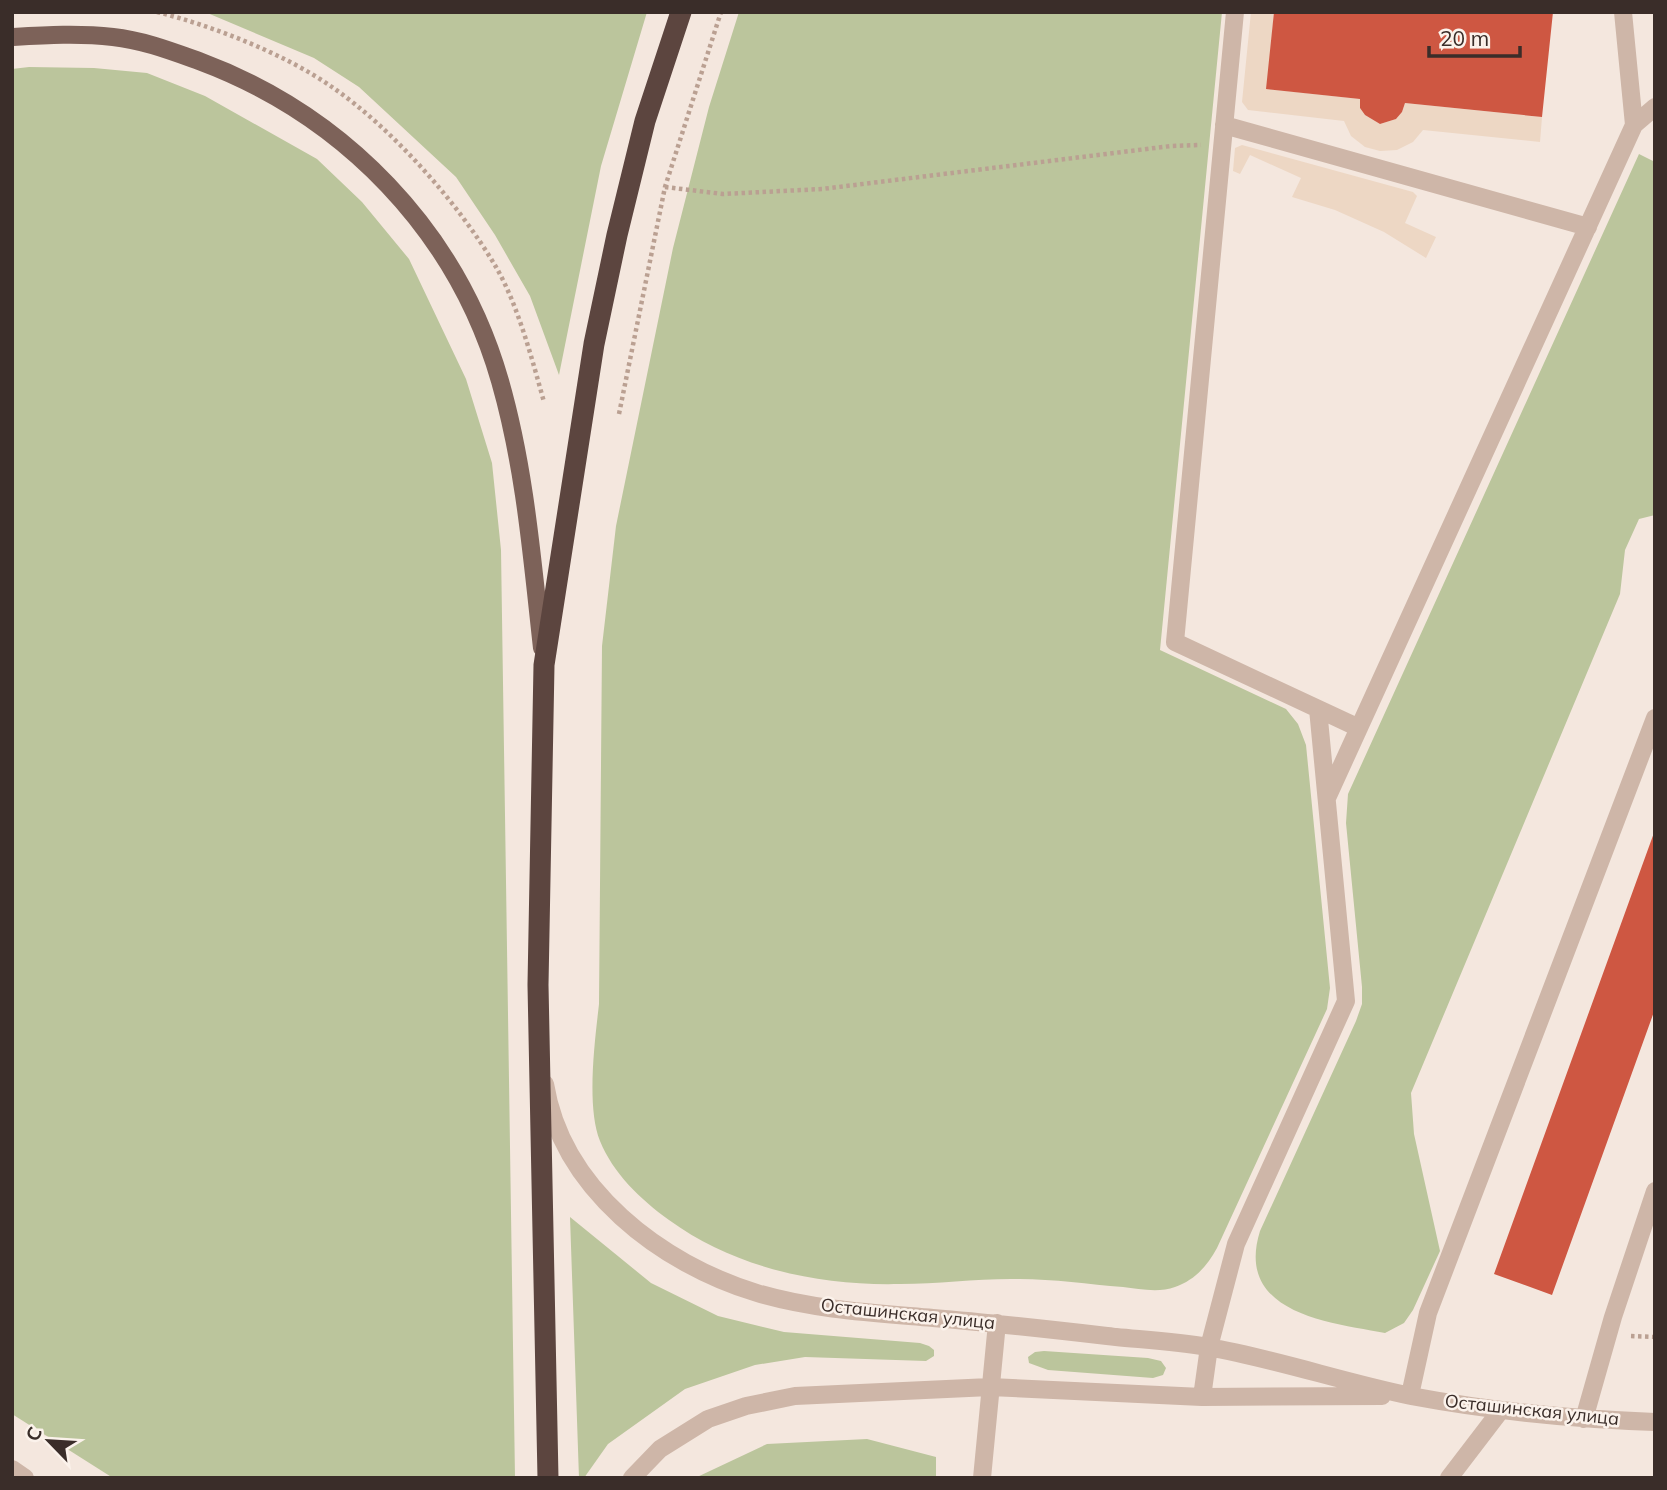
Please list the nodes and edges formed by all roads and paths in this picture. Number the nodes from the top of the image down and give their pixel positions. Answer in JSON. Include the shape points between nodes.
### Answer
{"nodes":[{"id":1,"x":681,"y":12,"type":"edge"},
{"id":2,"x":721,"y":12,"type":"edge"},
{"id":3,"x":1235,"y":12,"type":"edge"},
{"id":4,"x":1623,"y":12,"type":"edge"},
{"id":5,"x":12,"y":37,"type":"edge"},
{"id":6,"x":1655,"y":107,"type":"edge"},
{"id":7,"x":1224,"y":125,"type":"junction"},
{"id":8,"x":1634,"y":125,"type":"junction"},
{"id":9,"x":1222,"y":144,"type":"junction"},
{"id":10,"x":665,"y":187,"type":"junction"},
{"id":11,"x":1588,"y":227,"type":"junction"},
{"id":12,"x":619,"y":414,"type":"dead end"},
{"id":13,"x":544,"y":665,"type":"junction"},
{"id":14,"x":1318,"y":709,"type":"junction"},
{"id":15,"x":1655,"y":718,"type":"edge"},
{"id":16,"x":1359,"y":728,"type":"junction"},
{"id":17,"x":1327,"y":798,"type":"junction"},
{"id":18,"x":539,"y":1041,"type":"junction"},
{"id":19,"x":1655,"y":1191,"type":"edge"},
{"id":20,"x":1649,"y":1228,"type":"edge"},
{"id":21,"x":997,"y":1323,"type":"junction"},
{"id":22,"x":1209,"y":1347,"type":"junction"},
{"id":23,"x":990,"y":1387,"type":"junction"},
{"id":24,"x":1410,"y":1395,"type":"junction"},
{"id":25,"x":1202,"y":1397,"type":"junction"},
{"id":26,"x":1501,"y":1410,"type":"junction"},
{"id":27,"x":1584,"y":1419,"type":"junction"},
{"id":28,"x":1655,"y":1422,"type":"edge"},
{"id":29,"x":12,"y":1469,"type":"edge"},
{"id":30,"x":25,"y":1478,"type":"edge"},
{"id":31,"x":548,"y":1478,"type":"edge"},
{"id":32,"x":632,"y":1478,"type":"edge"},
{"id":33,"x":982,"y":1478,"type":"edge"},
{"id":34,"x":1449,"y":1478,"type":"edge"}],
"edges":[{"from":1,"to":13,"type":"highway","via":[[645,121],[617,234],[594,344]]},
{"from":2,"to":10,"type":"path"},
{"from":3,"to":7,"type":"street"},
{"from":4,"to":8,"type":"street"},
{"from":5,"to":13,"type":"main road","via":[[115,37],[163,48],[224,71],[276,95],[328,130],[372,167],[412,212],[447,261],[476,316],[499,379],[528,522]]},
{"from":6,"to":8,"type":"street"},
{"from":7,"to":9,"type":"street"},
{"from":7,"to":11,"type":"street"},
{"from":8,"to":11,"type":"street"},
{"from":9,"to":10,"type":"path","via":[[1171,146],[822,189],[723,194]]},
{"from":9,"to":14,"type":"street","via":[[1175,642]]},
{"from":10,"to":12,"type":"path"},
{"from":11,"to":16,"type":"street"},
{"from":13,"to":18,"type":"highway"},
{"from":14,"to":16,"type":"street"},
{"from":14,"to":17,"type":"street"},
{"from":15,"to":24,"type":"street","via":[[1428,1312]]},
{"from":16,"to":17,"type":"street"},
{"from":17,"to":22,"type":"street","via":[[1346,1001],[1236,1244]]},
{"from":18,"to":21,"type":"street","name":"Осташинская улица","via":[[545,1089],[569,1151],[611,1207],[660,1248],[722,1280],[784,1299],[859,1311]]},
{"from":18,"to":31,"type":"highway"},
{"from":19,"to":20,"type":"street"},
{"from":20,"to":27,"type":"street","via":[[1610,1326]]},
{"from":21,"to":22,"type":"street","name":"Осташинская улица"},
{"from":21,"to":23,"type":"street"},
{"from":22,"to":24,"type":"street","name":"Осташинская улица"},
{"from":22,"to":25,"type":"street"},
{"from":23,"to":25,"type":"street","name":"Осташинская улица"},
{"from":23,"to":32,"type":"street","name":"Осташинская улица","via":[[795,1396],[746,1406],[685,1432],[660,1449]]},
{"from":23,"to":33,"type":"street"},
{"from":24,"to":25,"type":"street","name":"Осташинская улица"},
{"from":24,"to":26,"type":"street","name":"Осташинская улица"},
{"from":26,"to":27,"type":"street","name":"Осташинская улица"},
{"from":26,"to":34,"type":"street"},
{"from":27,"to":28,"type":"street","name":"Осташинская улица"},
{"from":29,"to":30,"type":"street"}]}
